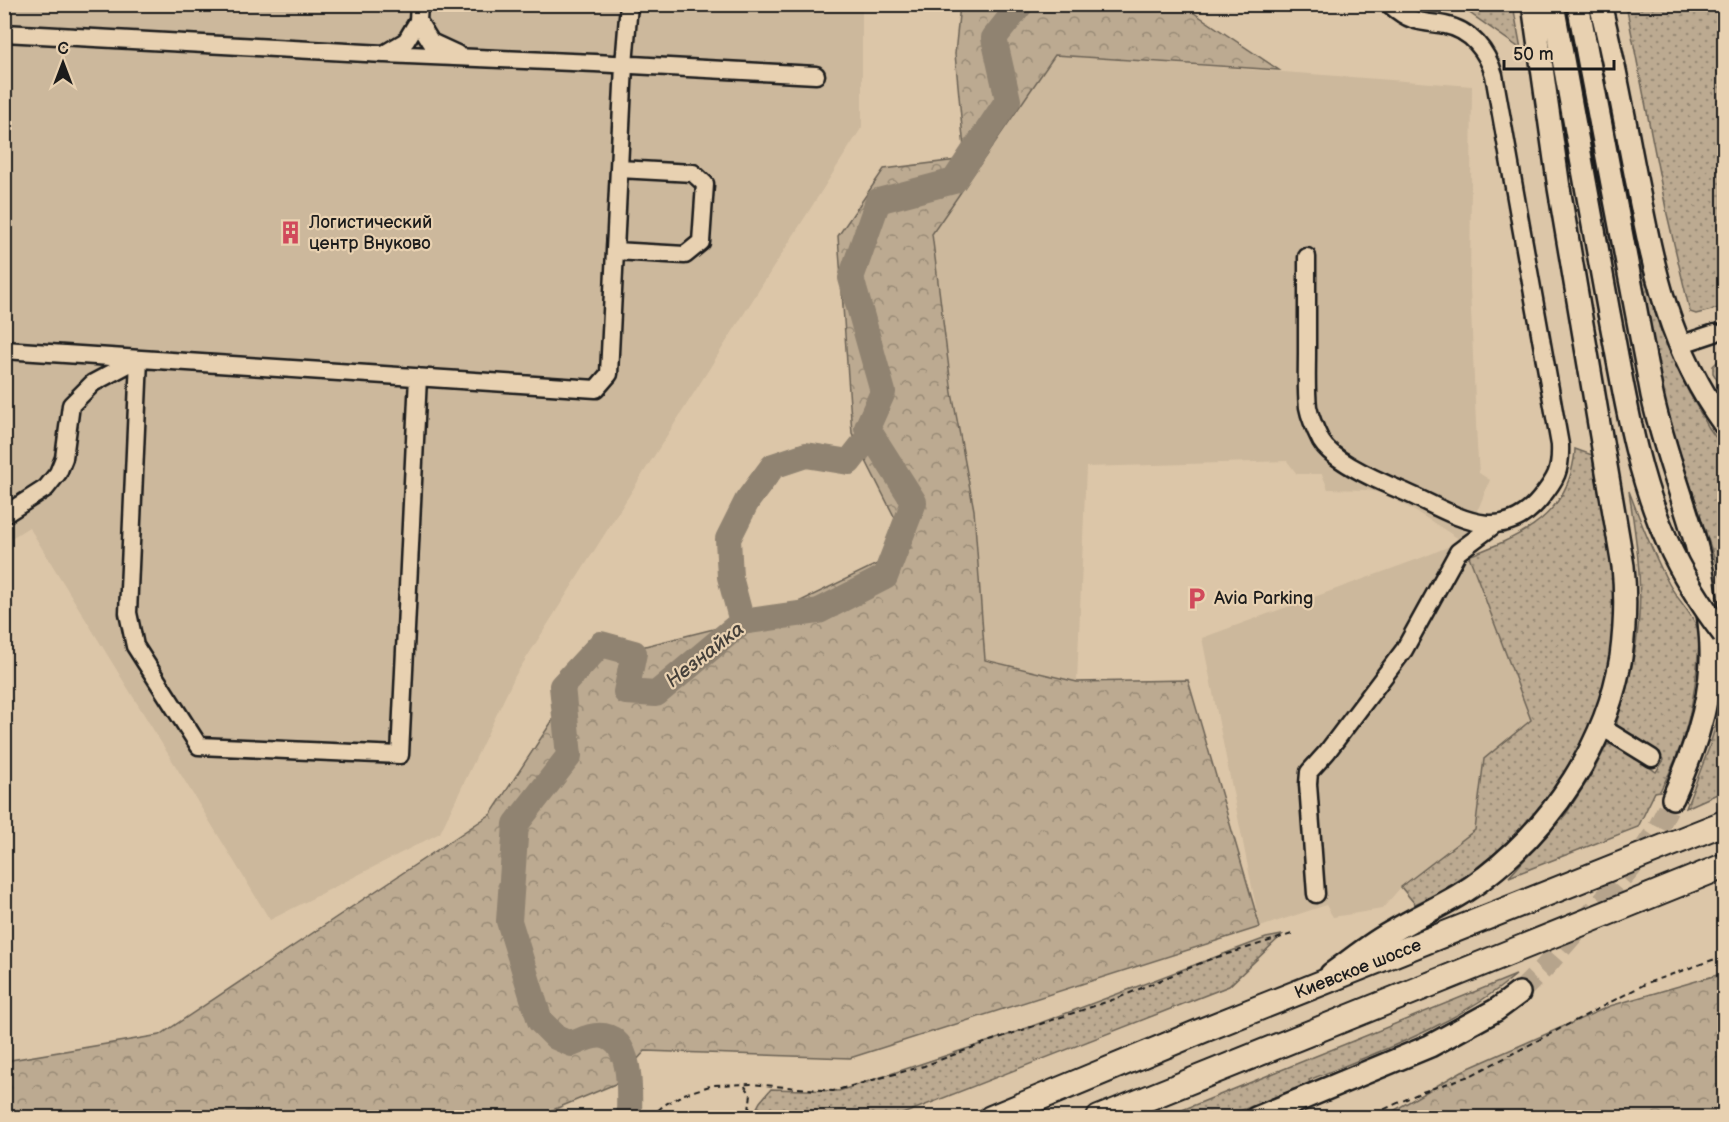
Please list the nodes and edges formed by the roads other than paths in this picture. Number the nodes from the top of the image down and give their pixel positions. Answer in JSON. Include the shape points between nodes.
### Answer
{"nodes":[{"id":1,"x":629,"y":4,"type":"edge"},
{"id":2,"x":1389,"y":4,"type":"edge"},
{"id":3,"x":1533,"y":4,"type":"edge"},
{"id":4,"x":1552,"y":4,"type":"edge"},
{"id":5,"x":1578,"y":4,"type":"edge"},
{"id":6,"x":1600,"y":4,"type":"edge"},
{"id":7,"x":418,"y":13,"type":"edge"},
{"id":8,"x":4,"y":33,"type":"edge"},
{"id":9,"x":384,"y":54,"type":"junction"},
{"id":10,"x":464,"y":58,"type":"junction"},
{"id":11,"x":624,"y":65,"type":"junction"},
{"id":12,"x":816,"y":75,"type":"dead end"},
{"id":13,"x":619,"y":168,"type":"junction"},
{"id":14,"x":615,"y":251,"type":"junction"},
{"id":15,"x":1307,"y":257,"type":"dead end"},
{"id":16,"x":1715,"y":333,"type":"dead end"},
{"id":17,"x":1679,"y":345,"type":"junction"},
{"id":18,"x":4,"y":350,"type":"edge"},
{"id":19,"x":139,"y":359,"type":"junction"},
{"id":20,"x":418,"y":377,"type":"junction"},
{"id":21,"x":1725,"y":424,"type":"edge"},
{"id":22,"x":4,"y":515,"type":"edge"},
{"id":23,"x":1494,"y":525,"type":"junction"},
{"id":24,"x":1725,"y":635,"type":"edge"},
{"id":25,"x":1600,"y":726,"type":"junction"},
{"id":26,"x":1652,"y":758,"type":"dead end"},
{"id":27,"x":1673,"y":798,"type":"tunnel mouth"},
{"id":28,"x":1725,"y":823,"type":"edge"},
{"id":29,"x":1725,"y":866,"type":"edge"},
{"id":30,"x":1316,"y":894,"type":"dead end"},
{"id":31,"x":1315,"y":985,"type":"junction"},
{"id":32,"x":1519,"y":993,"type":"tunnel mouth"},
{"id":33,"x":991,"y":1118,"type":"edge"},
{"id":34,"x":1099,"y":1118,"type":"edge"},
{"id":35,"x":1256,"y":1118,"type":"edge"}],
"edges":[{"from":1,"to":11,"type":"street"},
{"from":2,"to":23,"type":"street","via":[[1413,19],[1463,30],[1481,48],[1494,75],[1560,457],[1550,488],[1531,510]]},
{"from":3,"to":25,"type":"main road","via":[[1559,188],[1624,574],[1621,657]]},
{"from":4,"to":24,"type":"main road","bridge":true,"via":[[1609,314],[1650,498],[1685,577]]},
{"from":5,"to":27,"type":"main road","via":[[1652,395],[1701,563],[1710,627],[1711,662],[1705,706]]},
{"from":6,"to":17,"type":"main road","via":[[1651,253]]},
{"from":7,"to":9,"type":"street","via":[[406,41]]},
{"from":7,"to":10,"type":"street","via":[[431,42]]},
{"from":8,"to":9,"type":"street"},
{"from":9,"to":10,"type":"street"},
{"from":10,"to":11,"type":"street"},
{"from":11,"to":12,"type":"street"},
{"from":11,"to":13,"type":"street"},
{"from":13,"to":14,"type":"street"},
{"from":13,"to":14,"type":"street","via":[[693,173],[705,184],[701,242],[685,255]]},
{"from":14,"to":20,"type":"street","via":[[609,374],[596,389]]},
{"from":15,"to":23,"type":"street","via":[[1308,409],[1323,444],[1359,472],[1470,521]]},
{"from":16,"to":17,"type":"street"},
{"from":17,"to":21,"type":"main road"},
{"from":18,"to":19,"type":"street"},
{"from":19,"to":20,"type":"street"},
{"from":19,"to":20,"type":"street","via":[[128,613],[135,646],[199,746],[400,755]]},
{"from":19,"to":22,"type":"street","via":[[93,382],[70,405],[64,458],[58,472],[46,488]]},
{"from":23,"to":30,"type":"street","via":[[1458,552],[1404,650],[1309,772]]},
{"from":25,"to":26,"type":"street"},
{"from":25,"to":31,"type":"main road","via":[[1581,767],[1551,811],[1499,866]]},
{"from":28,"to":31,"type":"highway","name":"Киевское шоссе"},
{"from":29,"to":34,"type":"highway"},
{"from":31,"to":33,"type":"highway","name":"Киевское шоссе"},
{"from":32,"to":35,"type":"main road","via":[[1430,1046]]}]}
